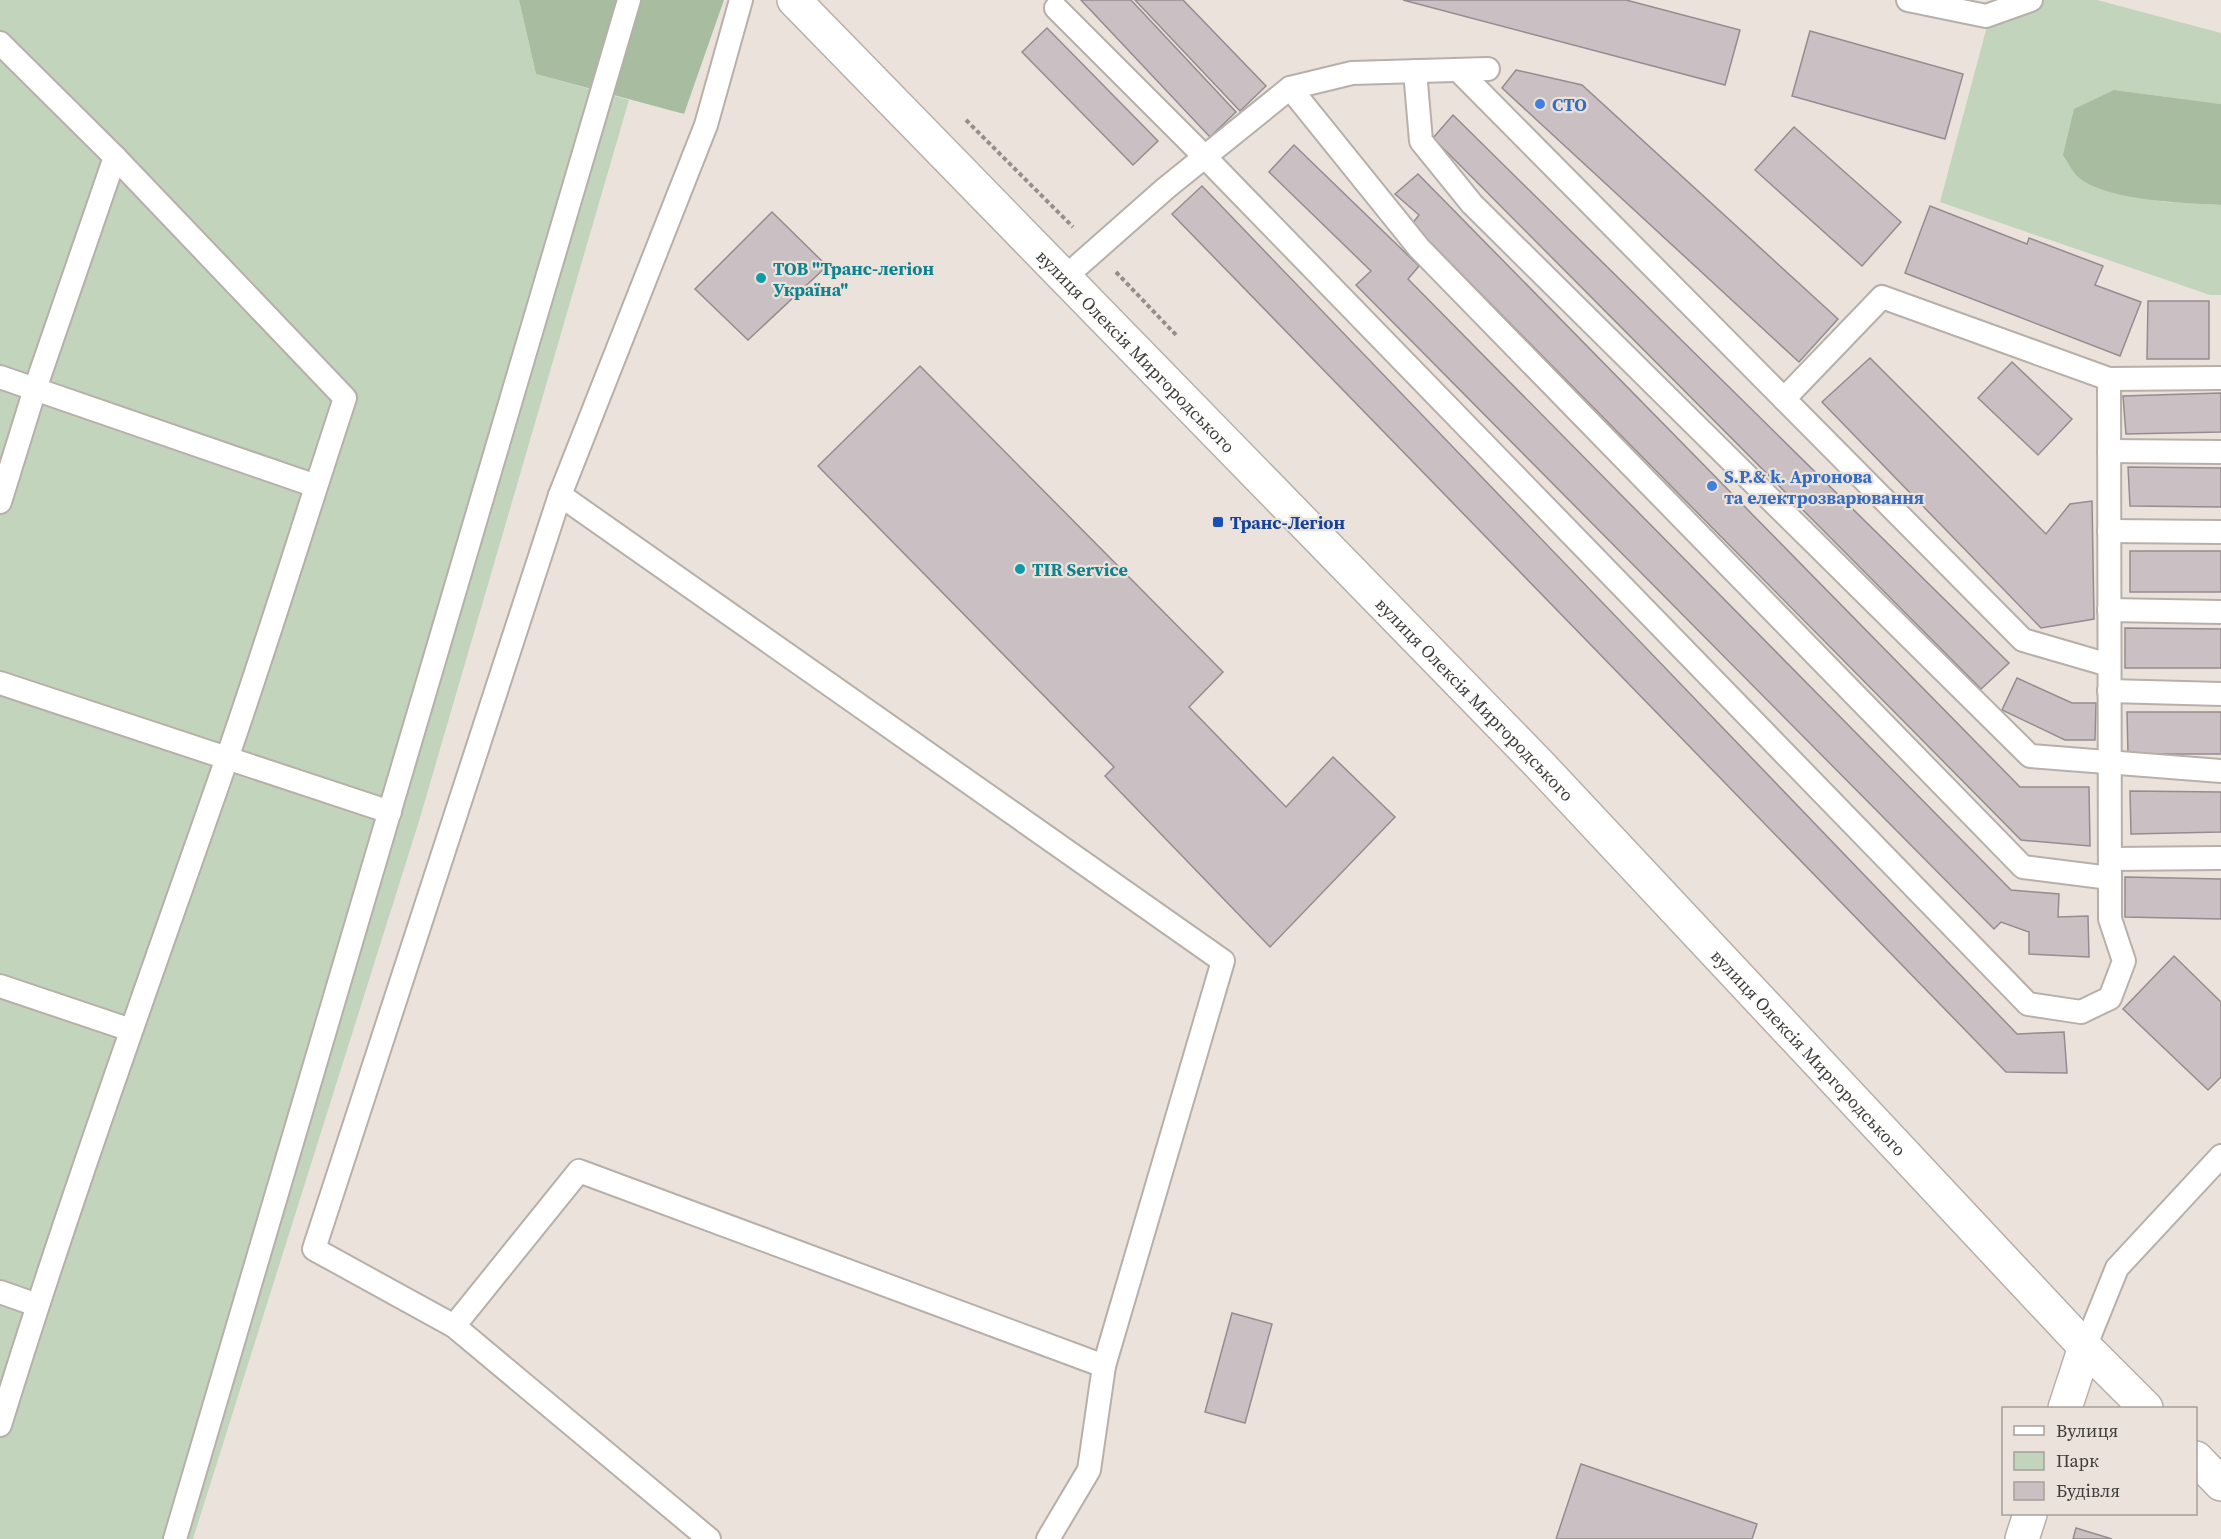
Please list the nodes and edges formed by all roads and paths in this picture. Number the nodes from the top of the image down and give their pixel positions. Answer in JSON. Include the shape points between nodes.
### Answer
{"nodes":[{"id":1,"x":629,"y":0,"type":"edge"},
{"id":2,"x":741,"y":0,"type":"edge"},
{"id":3,"x":794,"y":0,"type":"edge"},
{"id":4,"x":1908,"y":0,"type":"edge"},
{"id":5,"x":2031,"y":0,"type":"edge"},
{"id":6,"x":1056,"y":8,"type":"dead end"},
{"id":7,"x":0,"y":43,"type":"edge"},
{"id":8,"x":1488,"y":69,"type":"dead end"},
{"id":9,"x":1458,"y":70,"type":"junction"},
{"id":10,"x":1415,"y":71,"type":"junction"},
{"id":11,"x":1290,"y":88,"type":"junction"},
{"id":12,"x":116,"y":157,"type":"junction"},
{"id":13,"x":1206,"y":158,"type":"junction"},
{"id":14,"x":1064,"y":278,"type":"junction"},
{"id":15,"x":0,"y":377,"type":"edge"},
{"id":16,"x":2221,"y":378,"type":"edge"},
{"id":17,"x":2109,"y":379,"type":"junction"},
{"id":18,"x":35,"y":389,"type":"junction"},
{"id":19,"x":1784,"y":399,"type":"junction"},
{"id":20,"x":2109,"y":451,"type":"junction"},
{"id":21,"x":2221,"y":452,"type":"edge"},
{"id":22,"x":316,"y":486,"type":"junction"},
{"id":23,"x":560,"y":495,"type":"junction"},
{"id":24,"x":0,"y":502,"type":"edge"},
{"id":25,"x":2109,"y":531,"type":"junction"},
{"id":26,"x":2221,"y":532,"type":"edge"},
{"id":27,"x":2109,"y":610,"type":"junction"},
{"id":28,"x":2221,"y":612,"type":"edge"},
{"id":29,"x":2109,"y":665,"type":"junction"},
{"id":30,"x":0,"y":683,"type":"edge"},
{"id":31,"x":2109,"y":691,"type":"junction"},
{"id":32,"x":2221,"y":694,"type":"edge"},
{"id":33,"x":227,"y":758,"type":"junction"},
{"id":34,"x":2110,"y":763,"type":"junction"},
{"id":35,"x":2221,"y":771,"type":"edge"},
{"id":36,"x":390,"y":812,"type":"junction"},
{"id":37,"x":2221,"y":858,"type":"edge"},
{"id":38,"x":2110,"y":869,"type":"junction"},
{"id":39,"x":0,"y":986,"type":"edge"},
{"id":40,"x":131,"y":1030,"type":"junction"},
{"id":41,"x":2221,"y":1156,"type":"edge"},
{"id":42,"x":0,"y":1292,"type":"edge"},
{"id":43,"x":37,"y":1305,"type":"junction"},
{"id":44,"x":454,"y":1326,"type":"junction"},
{"id":45,"x":2085,"y":1347,"type":"junction"},
{"id":46,"x":1104,"y":1366,"type":"junction"},
{"id":47,"x":2065,"y":1407,"type":"edge"},
{"id":48,"x":2145,"y":1407,"type":"edge"},
{"id":49,"x":0,"y":1425,"type":"edge"},
{"id":50,"x":2197,"y":1459,"type":"edge"},
{"id":51,"x":2221,"y":1484,"type":"edge"},
{"id":52,"x":2030,"y":1515,"type":"edge"},
{"id":53,"x":175,"y":1539,"type":"edge"},
{"id":54,"x":709,"y":1539,"type":"edge"},
{"id":55,"x":1048,"y":1539,"type":"edge"},
{"id":56,"x":2022,"y":1539,"type":"edge"}],
"edges":[{"from":1,"to":36,"type":"lane"},
{"from":2,"to":23,"type":"lane","via":[[706,125]]},
{"from":3,"to":14,"type":"street","name":"вулиця Олексія Миргородського"},
{"from":4,"to":5,"type":"lane","via":[[1986,16]]},
{"from":6,"to":13,"type":"lane"},
{"from":7,"to":12,"type":"lane"},
{"from":8,"to":9,"type":"lane"},
{"from":9,"to":10,"type":"lane"},
{"from":9,"to":19,"type":"lane"},
{"from":10,"to":11,"type":"lane","via":[[1352,73]]},
{"from":10,"to":34,"type":"lane","via":[[1421,141],[1472,204],[2030,756]]},
{"from":11,"to":13,"type":"lane"},
{"from":11,"to":38,"type":"lane","via":[[1419,248],[2023,867]]},
{"from":12,"to":18,"type":"lane"},
{"from":12,"to":22,"type":"lane","via":[[345,399]]},
{"from":13,"to":14,"type":"lane"},
{"from":13,"to":38,"type":"lane","via":[[2028,1004],[2081,1012],[2110,998],[2124,961],[2110,919]]},
{"from":14,"to":45,"type":"street","name":"вулиця Олексія Миргородського","via":[[1539,764]]},
{"from":15,"to":18,"type":"lane"},
{"from":16,"to":17,"type":"lane"},
{"from":17,"to":19,"type":"lane","via":[[1882,297]]},
{"from":17,"to":20,"type":"lane"},
{"from":18,"to":22,"type":"lane"},
{"from":18,"to":24,"type":"lane"},
{"from":19,"to":29,"type":"lane","via":[[2023,640]]},
{"from":20,"to":21,"type":"lane"},
{"from":20,"to":25,"type":"lane"},
{"from":22,"to":33,"type":"lane"},
{"from":23,"to":44,"type":"lane","via":[[314,1249]]},
{"from":23,"to":46,"type":"lane","via":[[1223,961]]},
{"from":25,"to":26,"type":"lane"},
{"from":25,"to":27,"type":"lane"},
{"from":27,"to":28,"type":"lane"},
{"from":27,"to":29,"type":"lane"},
{"from":29,"to":31,"type":"lane"},
{"from":30,"to":33,"type":"lane"},
{"from":31,"to":32,"type":"lane"},
{"from":31,"to":34,"type":"lane"},
{"from":33,"to":36,"type":"lane"},
{"from":33,"to":40,"type":"lane"},
{"from":34,"to":35,"type":"lane"},
{"from":34,"to":38,"type":"lane"},
{"from":36,"to":53,"type":"lane"},
{"from":37,"to":38,"type":"lane"},
{"from":39,"to":40,"type":"lane"},
{"from":40,"to":43,"type":"lane"},
{"from":41,"to":45,"type":"lane","via":[[2117,1268]]},
{"from":42,"to":43,"type":"lane"},
{"from":43,"to":49,"type":"lane"},
{"from":44,"to":46,"type":"lane","via":[[579,1172]]},
{"from":44,"to":54,"type":"lane"},
{"from":45,"to":47,"type":"street"},
{"from":45,"to":48,"type":"street","name":"вулиця Олексія Миргородського"},
{"from":46,"to":55,"type":"lane","via":[[1089,1470]]},
{"from":50,"to":51,"type":"street"},
{"from":52,"to":56,"type":"street"}]}
